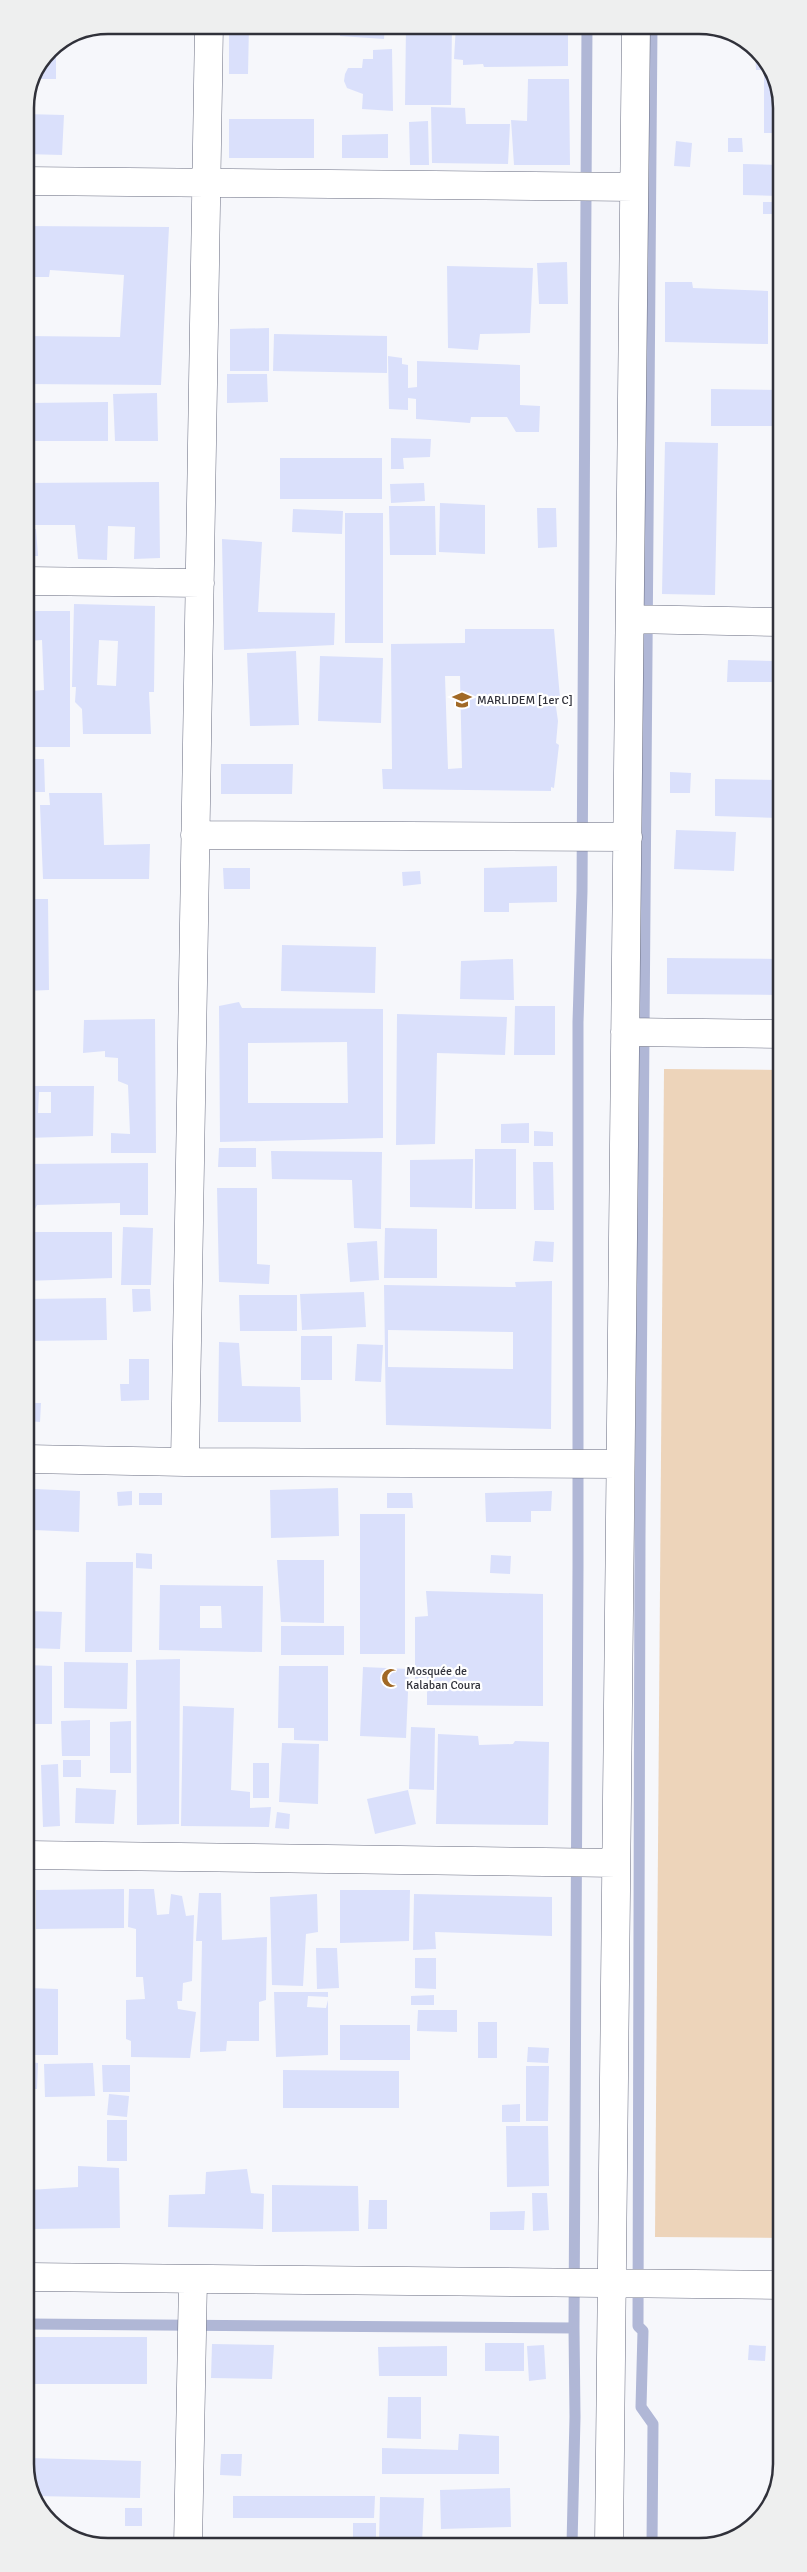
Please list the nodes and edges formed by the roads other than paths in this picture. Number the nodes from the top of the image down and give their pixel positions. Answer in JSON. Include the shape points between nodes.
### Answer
{"nodes":[{"id":1,"x":209,"y":34,"type":"edge"},
{"id":2,"x":636,"y":34,"type":"edge"},
{"id":3,"x":34,"y":181,"type":"edge"},
{"id":4,"x":206,"y":182,"type":"junction"},
{"id":5,"x":634,"y":187,"type":"junction"},
{"id":6,"x":34,"y":581,"type":"edge"},
{"id":7,"x":200,"y":583,"type":"junction"},
{"id":8,"x":630,"y":619,"type":"junction"},
{"id":9,"x":773,"y":622,"type":"edge"},
{"id":10,"x":196,"y":835,"type":"junction"},
{"id":11,"x":628,"y":837,"type":"junction"},
{"id":12,"x":625,"y":1032,"type":"junction"},
{"id":13,"x":773,"y":1034,"type":"edge"},
{"id":14,"x":34,"y":1458,"type":"edge"},
{"id":15,"x":185,"y":1462,"type":"junction"},
{"id":16,"x":620,"y":1464,"type":"junction"},
{"id":17,"x":34,"y":1856,"type":"edge"},
{"id":18,"x":616,"y":1863,"type":"junction"},
{"id":19,"x":34,"y":2277,"type":"edge"},
{"id":20,"x":193,"y":2280,"type":"junction"},
{"id":21,"x":611,"y":2283,"type":"junction"},
{"id":22,"x":773,"y":2286,"type":"edge"},
{"id":23,"x":188,"y":2538,"type":"edge"},
{"id":24,"x":609,"y":2538,"type":"edge"}],
"edges":[{"from":1,"to":4,"type":"street"},
{"from":2,"to":5,"type":"street"},
{"from":3,"to":4,"type":"street"},
{"from":4,"to":5,"type":"street"},
{"from":4,"to":7,"type":"street"},
{"from":5,"to":8,"type":"street"},
{"from":6,"to":7,"type":"street"},
{"from":7,"to":10,"type":"street"},
{"from":8,"to":9,"type":"street"},
{"from":8,"to":11,"type":"street"},
{"from":10,"to":11,"type":"street"},
{"from":10,"to":15,"type":"street"},
{"from":11,"to":12,"type":"street"},
{"from":12,"to":13,"type":"street"},
{"from":12,"to":16,"type":"street"},
{"from":14,"to":15,"type":"street"},
{"from":15,"to":16,"type":"street"},
{"from":16,"to":18,"type":"street"},
{"from":17,"to":18,"type":"street"},
{"from":18,"to":21,"type":"street"},
{"from":19,"to":20,"type":"street"},
{"from":20,"to":21,"type":"street"},
{"from":20,"to":23,"type":"street"},
{"from":21,"to":22,"type":"street"},
{"from":21,"to":24,"type":"street"}]}
